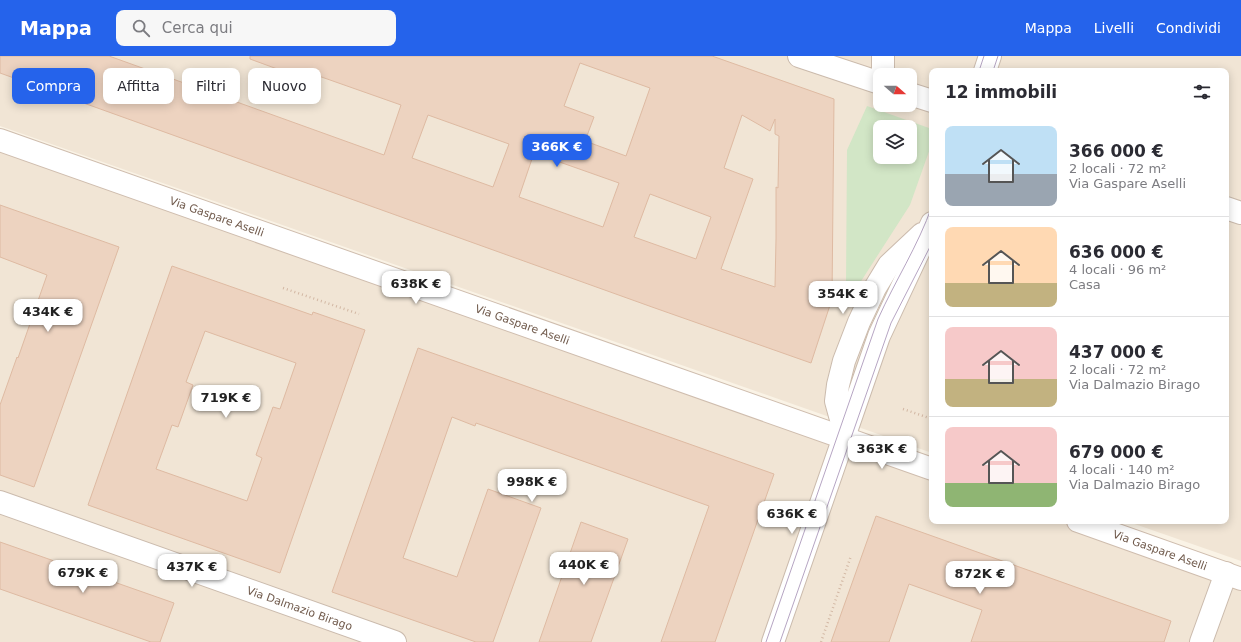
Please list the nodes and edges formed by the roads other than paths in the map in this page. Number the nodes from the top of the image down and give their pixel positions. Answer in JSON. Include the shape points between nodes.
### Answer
{"nodes":[{"id":1,"x":799,"y":56,"type":"edge"},
{"id":2,"x":883,"y":56,"type":"edge"},
{"id":3,"x":990,"y":56,"type":"edge"},
{"id":4,"x":883,"y":68,"type":"edge"},
{"id":5,"x":985,"y":68,"type":"edge"},
{"id":6,"x":873,"y":81,"type":"edge"},
{"id":7,"x":917,"y":96,"type":"edge"},
{"id":8,"x":929,"y":100,"type":"edge"},
{"id":9,"x":0,"y":140,"type":"edge"},
{"id":10,"x":1229,"y":209,"type":"edge"},
{"id":11,"x":1241,"y":213,"type":"edge"},
{"id":12,"x":929,"y":229,"type":"edge"},
{"id":13,"x":843,"y":438,"type":"junction"},
{"id":14,"x":929,"y":468,"type":"edge"},
{"id":15,"x":0,"y":502,"type":"edge"},
{"id":16,"x":1086,"y":524,"type":"edge"},
{"id":17,"x":1233,"y":576,"type":"edge"},
{"id":18,"x":395,"y":642,"type":"edge"},
{"id":19,"x":773,"y":642,"type":"edge"},
{"id":20,"x":1201,"y":642,"type":"edge"}],
"edges":[{"from":1,"to":6,"type":"street"},
{"from":2,"to":4,"type":"street"},
{"from":3,"to":5,"type":"street"},
{"from":7,"to":8,"type":"street"},
{"from":9,"to":13,"type":"street","name":"Via Gaspare Aselli"},
{"from":10,"to":11,"type":"street"},
{"from":12,"to":13,"type":"street","via":[[879,336]]},
{"from":13,"to":14,"type":"street","name":"Via Gaspare Aselli"},
{"from":13,"to":19,"type":"street"},
{"from":15,"to":18,"type":"street","name":"Via Dalmazio Birago"},
{"from":16,"to":17,"type":"street","name":"Via Gaspare Aselli"},
{"from":17,"to":20,"type":"street"}]}
